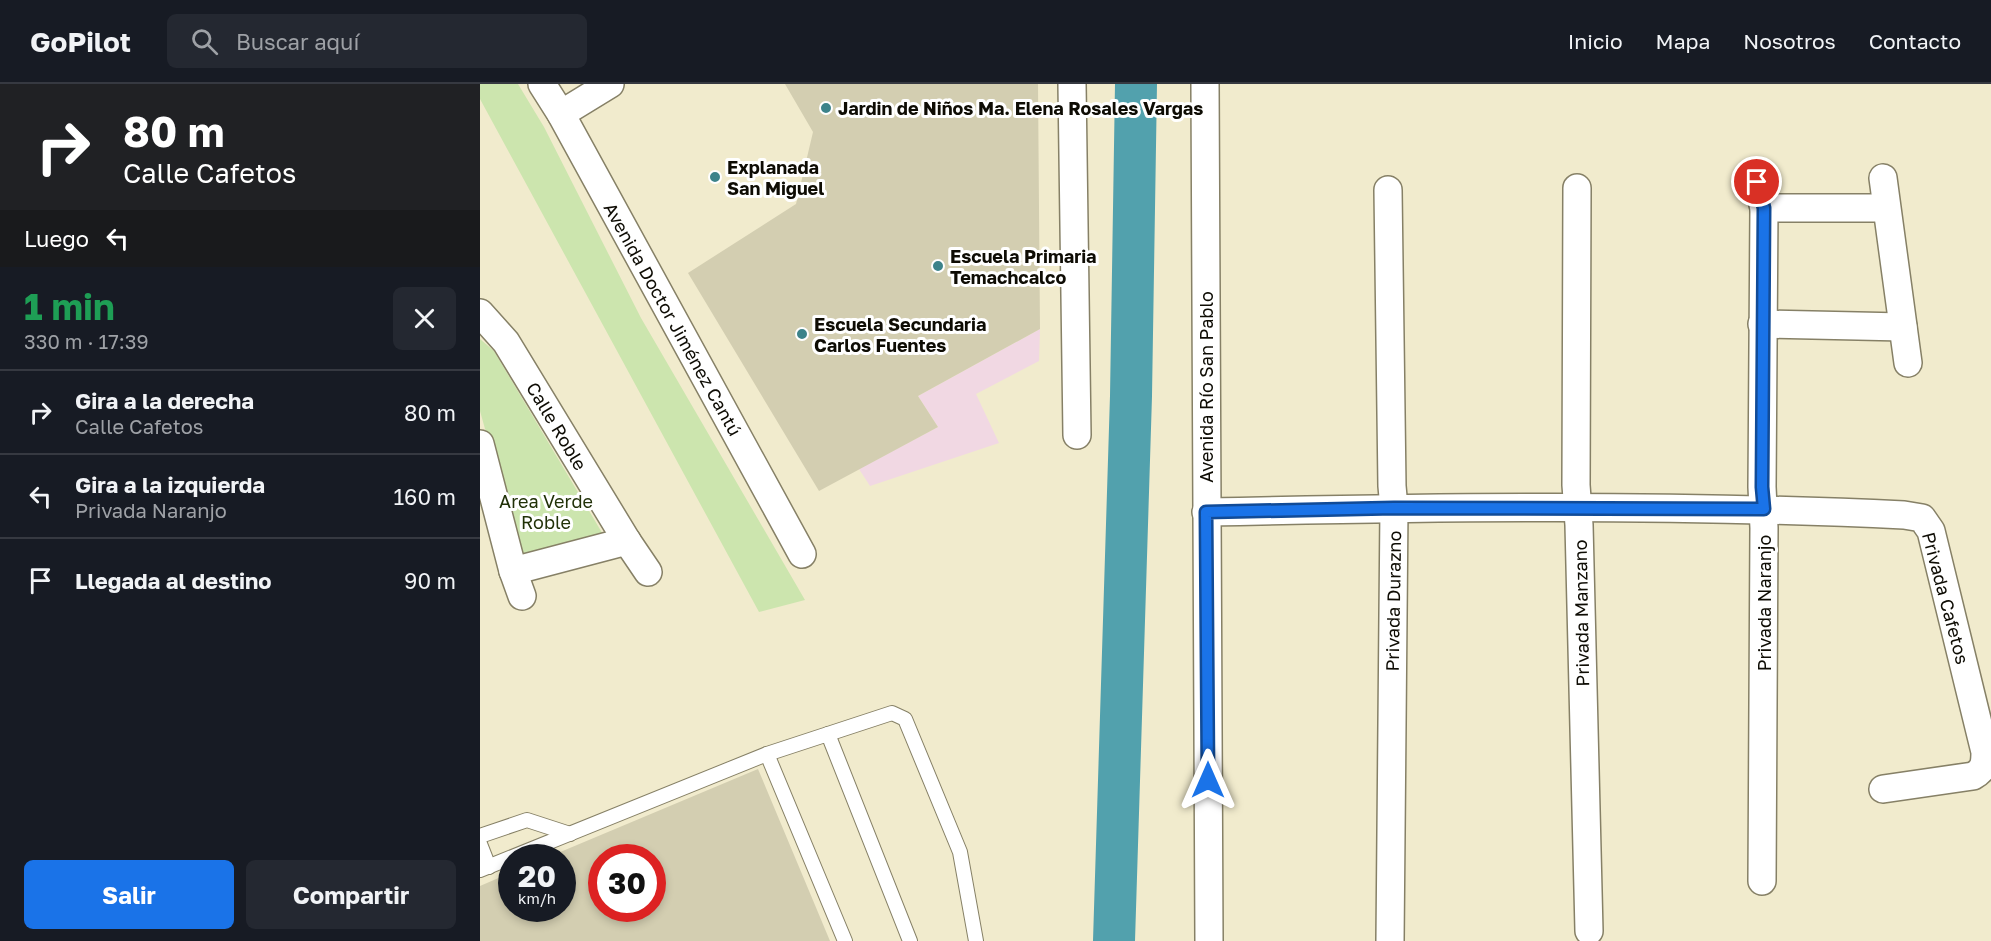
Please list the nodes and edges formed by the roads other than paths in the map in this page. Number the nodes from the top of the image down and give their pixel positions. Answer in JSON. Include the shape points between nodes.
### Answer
{"nodes":[{"id":1,"x":542,"y":84,"type":"edge"},
{"id":2,"x":610,"y":84,"type":"edge"},
{"id":3,"x":1072,"y":84,"type":"edge"},
{"id":4,"x":1205,"y":84,"type":"edge"},
{"id":5,"x":561,"y":114,"type":"junction"},
{"id":6,"x":1882,"y":178,"type":"dead end"},
{"id":7,"x":1757,"y":182,"type":"dead end"},
{"id":8,"x":1576,"y":188,"type":"dead end"},
{"id":9,"x":1388,"y":189,"type":"dead end"},
{"id":10,"x":1764,"y":208,"type":"junction"},
{"id":11,"x":1886,"y":208,"type":"junction"},
{"id":12,"x":480,"y":313,"type":"edge"},
{"id":13,"x":1762,"y":324,"type":"junction"},
{"id":14,"x":1903,"y":327,"type":"junction"},
{"id":15,"x":1908,"y":363,"type":"dead end"},
{"id":16,"x":1077,"y":435,"type":"dead end"},
{"id":17,"x":480,"y":444,"type":"edge"},
{"id":18,"x":1394,"y":508,"type":"junction"},
{"id":19,"x":1576,"y":508,"type":"junction"},
{"id":20,"x":1764,"y":509,"type":"junction"},
{"id":21,"x":1206,"y":512,"type":"junction"},
{"id":22,"x":627,"y":541,"type":"junction"},
{"id":23,"x":802,"y":554,"type":"dead end"},
{"id":24,"x":513,"y":571,"type":"junction"},
{"id":25,"x":648,"y":573,"type":"dead end"},
{"id":26,"x":522,"y":596,"type":"dead end"},
{"id":27,"x":828,"y":734,"type":"junction"},
{"id":28,"x":767,"y":754,"type":"junction"},
{"id":29,"x":1987,"y":756,"type":"edge"},
{"id":30,"x":1883,"y":789,"type":"dead end"},
{"id":31,"x":570,"y":834,"type":"junction"},
{"id":32,"x":480,"y":836,"type":"edge"},
{"id":33,"x":480,"y":844,"type":"edge"},
{"id":34,"x":484,"y":868,"type":"edge"},
{"id":35,"x":1762,"y":881,"type":"dead end"},
{"id":36,"x":1589,"y":931,"type":"dead end"},
{"id":37,"x":844,"y":941,"type":"edge"},
{"id":38,"x":910,"y":941,"type":"edge"},
{"id":39,"x":976,"y":941,"type":"edge"},
{"id":40,"x":1209,"y":941,"type":"edge"},
{"id":41,"x":1390,"y":941,"type":"edge"}],
"edges":[{"from":1,"to":5,"type":"street","name":"Avenida Doctor Jiménez Cantú"},
{"from":2,"to":5,"type":"street"},
{"from":3,"to":16,"type":"street"},
{"from":4,"to":21,"type":"street","name":"Avenida Río San Pablo"},
{"from":5,"to":23,"type":"street","name":"Avenida Doctor Jiménez Cantú"},
{"from":6,"to":11,"type":"street"},
{"from":7,"to":10,"type":"street","name":"Privada Naranjo"},
{"from":8,"to":19,"type":"street","name":"Privada Manzano"},
{"from":9,"to":18,"type":"street","name":"Privada Durazno"},
{"from":10,"to":11,"type":"street"},
{"from":10,"to":13,"type":"street","name":"Privada Naranjo"},
{"from":11,"to":14,"type":"street"},
{"from":12,"to":22,"type":"street","name":"Calle Roble","via":[[506,342]]},
{"from":13,"to":14,"type":"street"},
{"from":13,"to":20,"type":"street","name":"Privada Naranjo"},
{"from":14,"to":15,"type":"street"},
{"from":17,"to":24,"type":"street"},
{"from":18,"to":19,"type":"street"},
{"from":18,"to":21,"type":"street"},
{"from":18,"to":41,"type":"street","name":"Privada Durazno"},
{"from":19,"to":20,"type":"street"},
{"from":19,"to":36,"type":"street","name":"Privada Manzano"},
{"from":20,"to":29,"type":"street","name":"Privada Cafetos","via":[[1922,518],[1931,531]]},
{"from":20,"to":35,"type":"street","name":"Privada Naranjo"},
{"from":21,"to":40,"type":"street","name":"Avenida Río San Pablo"},
{"from":22,"to":24,"type":"street"},
{"from":22,"to":25,"type":"street","name":"Calle Roble"},
{"from":24,"to":26,"type":"street"},
{"from":27,"to":28,"type":"lane"},
{"from":27,"to":38,"type":"lane"},
{"from":27,"to":39,"type":"lane","via":[[892,713],[905,719],[960,852]]},
{"from":28,"to":31,"type":"lane"},
{"from":28,"to":37,"type":"lane"},
{"from":29,"to":30,"type":"street","via":[[1981,771],[1973,776]]},
{"from":31,"to":32,"type":"lane","via":[[527,820]]},
{"from":31,"to":34,"type":"lane"},
{"from":33,"to":34,"type":"lane"}]}
